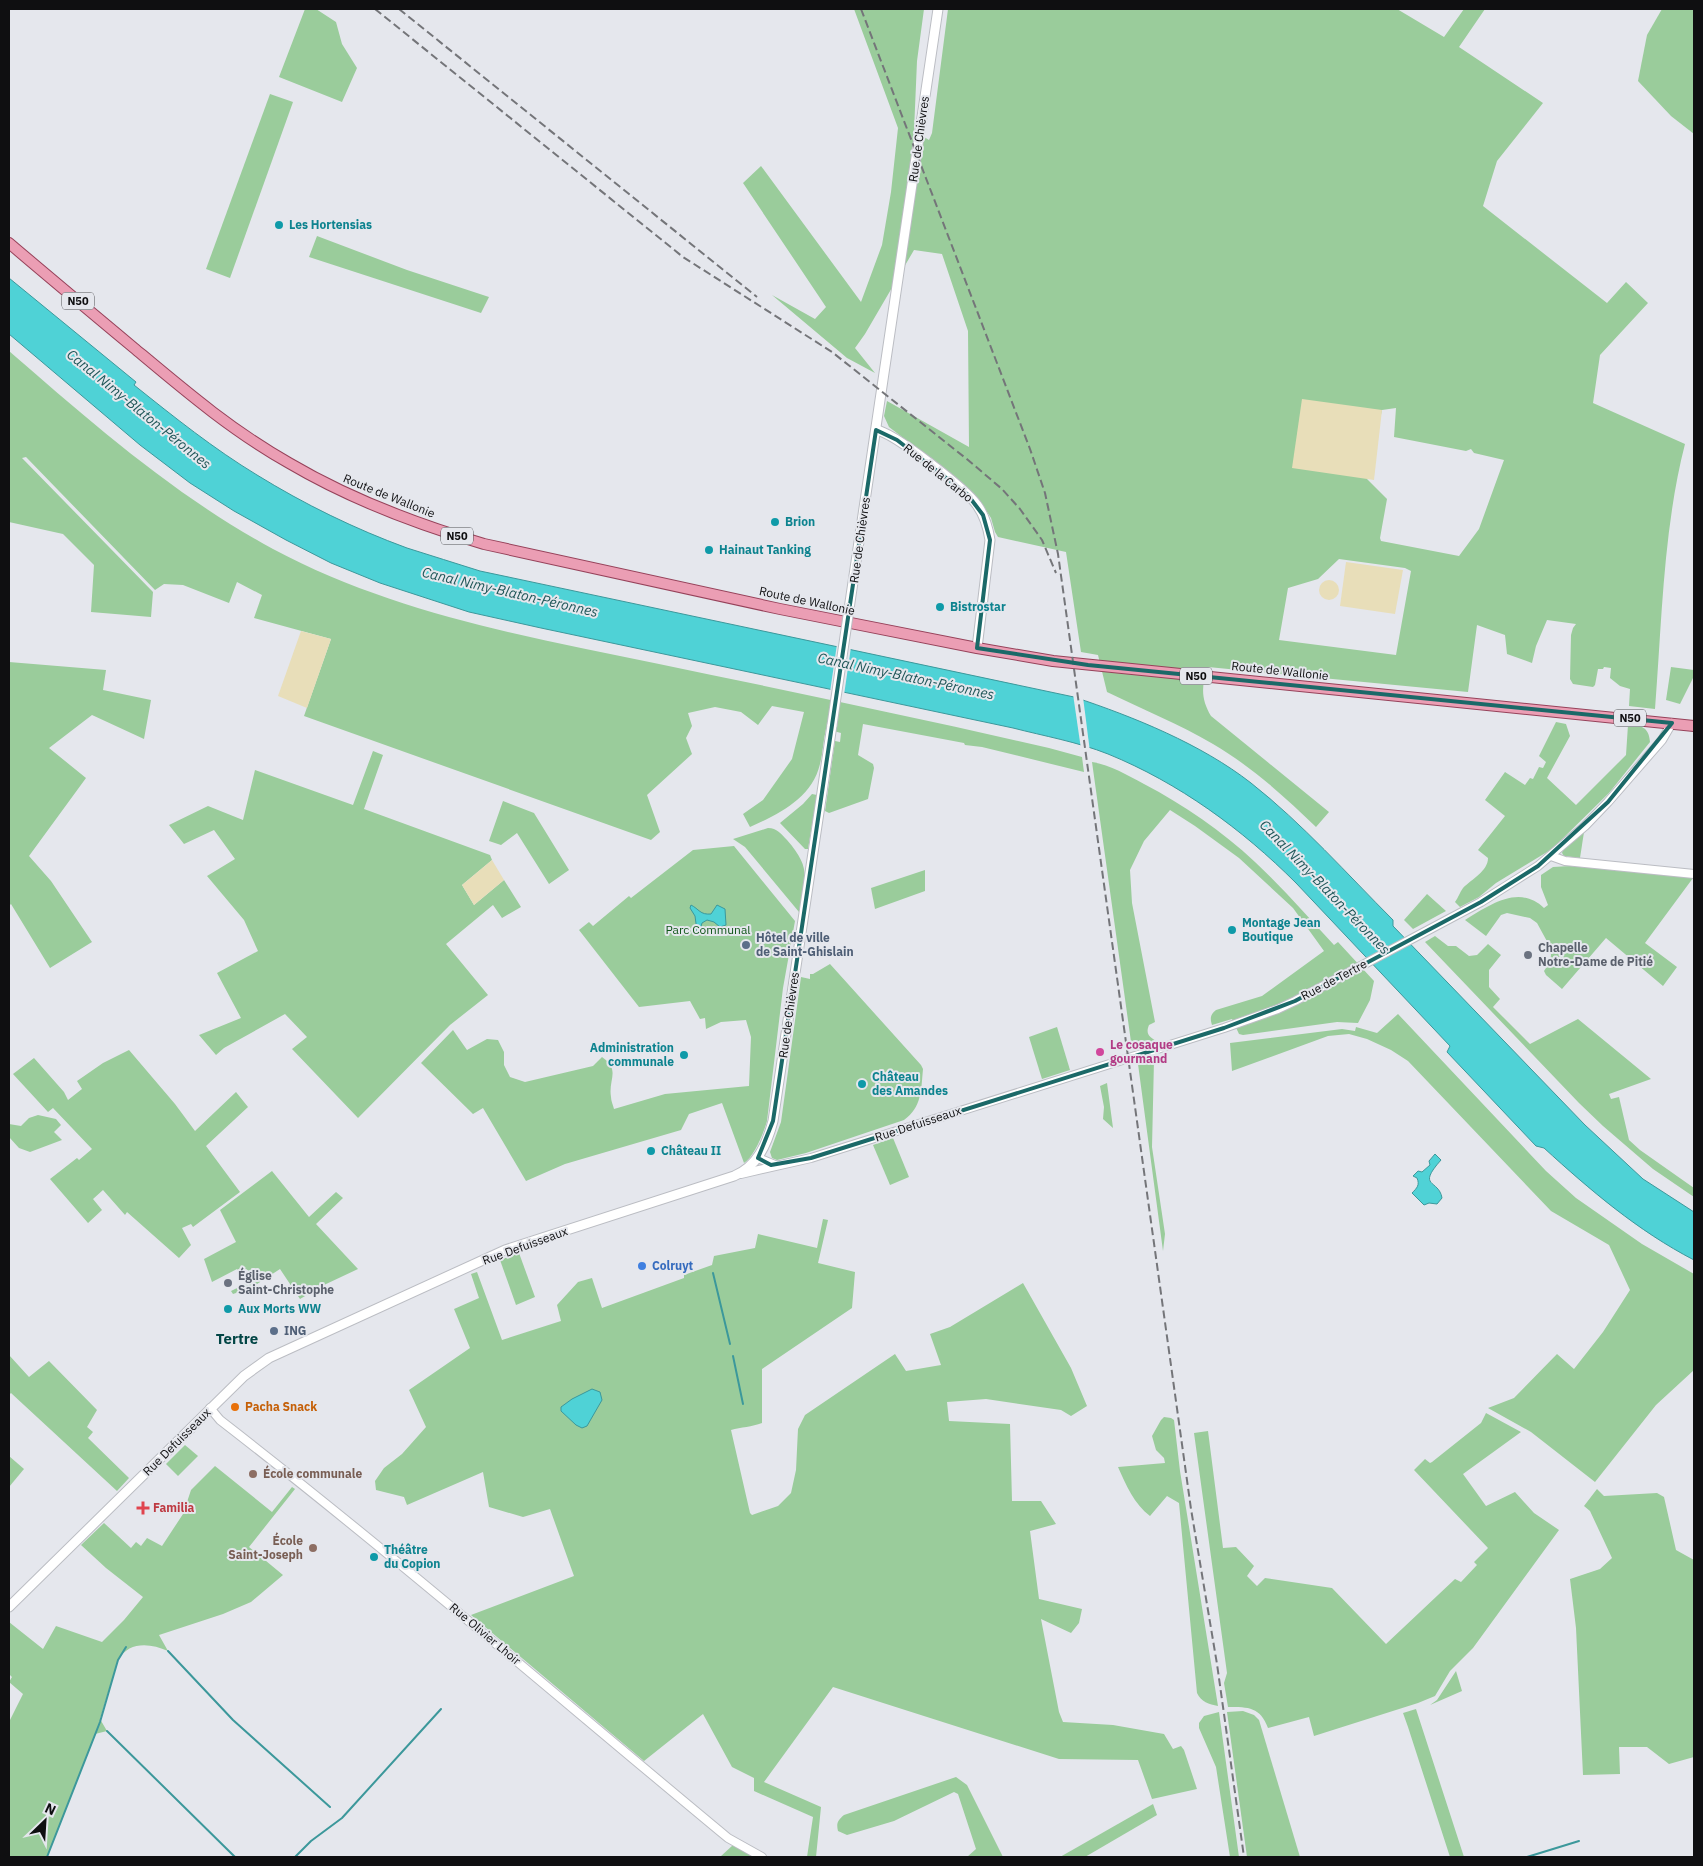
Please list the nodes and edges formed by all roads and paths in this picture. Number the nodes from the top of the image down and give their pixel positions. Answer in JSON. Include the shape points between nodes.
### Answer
{"nodes":[{"id":1,"x":938,"y":9,"type":"edge"},
{"id":2,"x":9,"y":243,"type":"edge"},
{"id":3,"x":876,"y":430,"type":"junction"},
{"id":4,"x":977,"y":648,"type":"junction"},
{"id":5,"x":1672,"y":723,"type":"junction"},
{"id":6,"x":1694,"y":726,"type":"edge"},
{"id":7,"x":1551,"y":856,"type":"junction"},
{"id":8,"x":1694,"y":874,"type":"edge"},
{"id":9,"x":1128,"y":1057,"type":"joint"},
{"id":10,"x":758,"y":1158,"type":"junction"},
{"id":11,"x":777,"y":1166,"type":"junction"},
{"id":12,"x":741,"y":1174,"type":"junction"},
{"id":13,"x":210,"y":1408,"type":"junction"},
{"id":14,"x":9,"y":1608,"type":"edge"},
{"id":15,"x":762,"y":1857,"type":"edge"}],
"edges":[{"from":1,"to":3,"type":"main road","name":"Rue de Chièvres"},
{"from":2,"to":4,"type":"main road","name":"Route de Wallonie","number":"N50","via":[[192,397],[239,431],[317,479],[391,513],[484,544],[780,609]]},
{"from":3,"to":4,"type":"main road","name":"Rue de la Carbo","via":[[897,440],[960,488],[984,515],[990,540]]},
{"from":3,"to":10,"type":"main road","name":"Rue de Chièvres","bridge":true,"via":[[774,1121]]},
{"from":4,"to":5,"type":"main road","name":"Route de Wallonie","number":"N50","via":[[1088,665]]},
{"from":5,"to":6,"type":"main road","name":"Route de Wallonie","number":"N50"},
{"from":5,"to":7,"type":"street","name":"Rue de Tertre","via":[[1662,740],[1594,818]]},
{"from":7,"to":8,"type":"street","via":[[1565,861]]},
{"from":7,"to":9,"type":"street","name":"Rue de Tertre","via":[[1481,902],[1278,1009]]},
{"from":9,"to":11,"type":"street","name":"Rue Defuisseaux"},
{"from":10,"to":11,"type":"street"},
{"from":10,"to":12,"type":"main road","name":"Rue Defuisseaux"},
{"from":11,"to":12,"type":"street","name":"Rue Defuisseaux"},
{"from":12,"to":13,"type":"main road","name":"Rue Defuisseaux","via":[[505,1250],[268,1358]]},
{"from":13,"to":14,"type":"main road","name":"Rue Defuisseaux"},
{"from":13,"to":15,"type":"street","name":"Rue Olivier Lhoir","via":[[220,1420],[464,1616],[728,1838]]}]}
